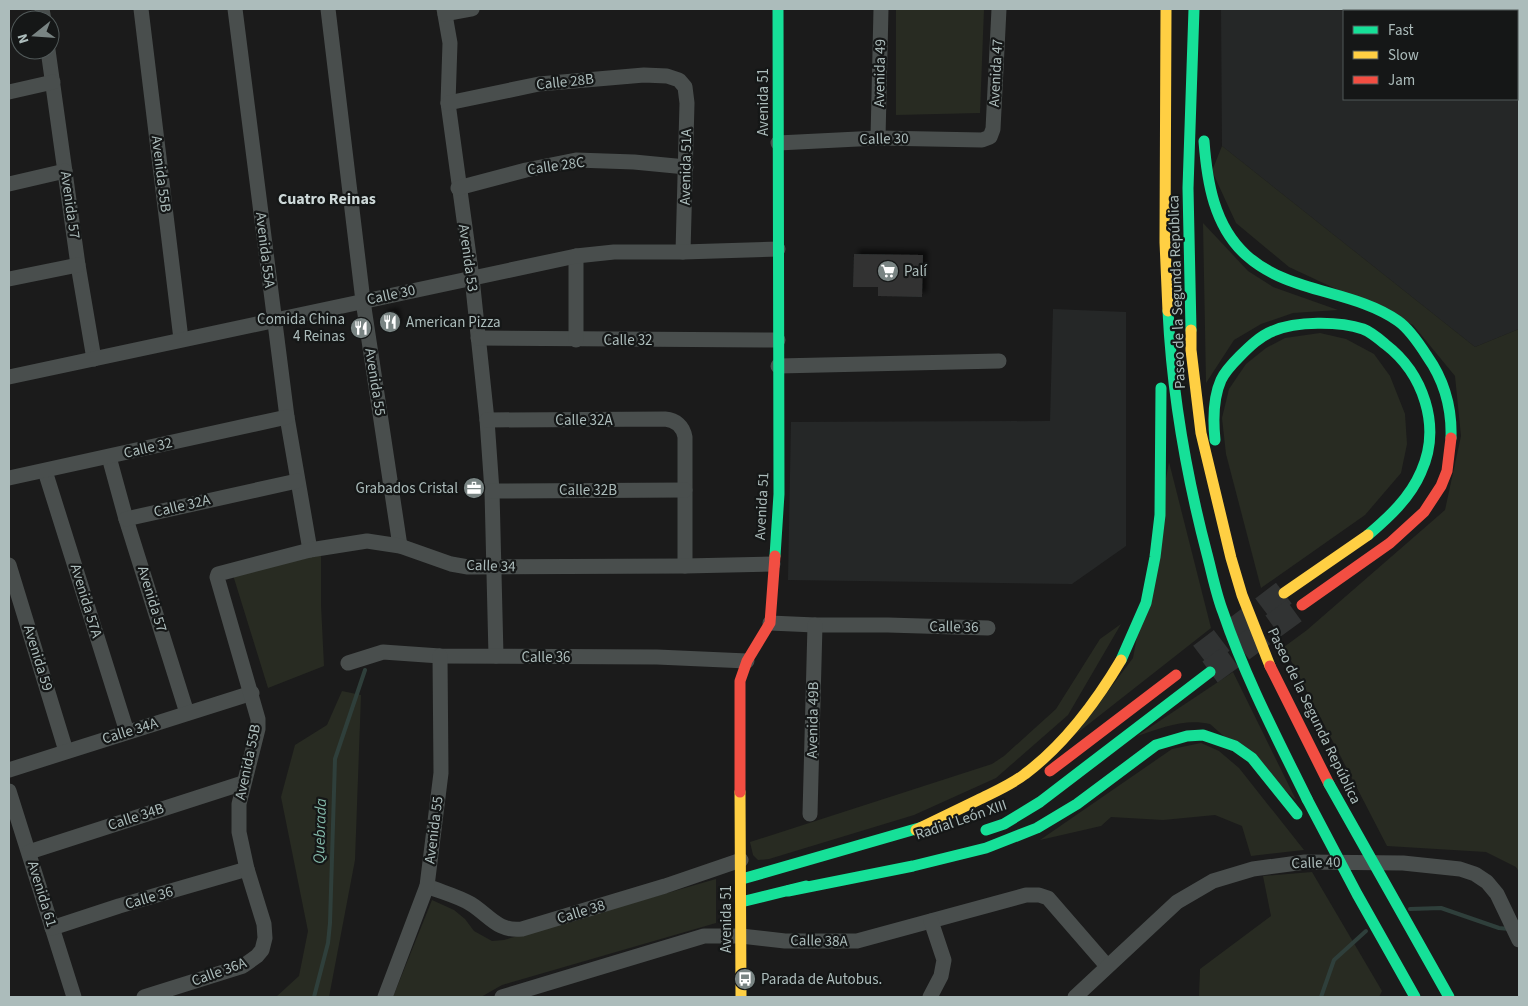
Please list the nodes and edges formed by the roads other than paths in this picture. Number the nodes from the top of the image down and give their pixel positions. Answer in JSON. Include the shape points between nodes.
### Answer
{"nodes":[{"id":1,"x":141,"y":9,"type":"edge"},
{"id":2,"x":234,"y":9,"type":"edge"},
{"id":3,"x":328,"y":9,"type":"edge"},
{"id":4,"x":472,"y":9,"type":"edge"},
{"id":5,"x":778,"y":9,"type":"edge"},
{"id":6,"x":881,"y":9,"type":"edge"},
{"id":7,"x":999,"y":9,"type":"edge"},
{"id":8,"x":1166,"y":9,"type":"edge"},
{"id":9,"x":1195,"y":9,"type":"edge"},
{"id":10,"x":445,"y":12,"type":"edge"},
{"id":11,"x":50,"y":60,"type":"edge"},
{"id":12,"x":53,"y":82,"type":"junction"},
{"id":13,"x":682,"y":83,"type":"joint"},
{"id":14,"x":9,"y":92,"type":"edge"},
{"id":15,"x":448,"y":103,"type":"junction"},
{"id":16,"x":1202,"y":113,"type":"dead end"},
{"id":17,"x":1203,"y":132,"type":"dead end"},
{"id":18,"x":990,"y":137,"type":"joint"},
{"id":19,"x":878,"y":138,"type":"junction"},
{"id":20,"x":778,"y":143,"type":"junction"},
{"id":21,"x":686,"y":167,"type":"junction"},
{"id":22,"x":65,"y":171,"type":"junction"},
{"id":23,"x":9,"y":184,"type":"edge"},
{"id":24,"x":458,"y":188,"type":"junction"},
{"id":25,"x":1165,"y":242,"type":"junction"},
{"id":26,"x":778,"y":249,"type":"junction"},
{"id":27,"x":684,"y":252,"type":"junction"},
{"id":28,"x":576,"y":256,"type":"junction"},
{"id":29,"x":78,"y":265,"type":"junction"},
{"id":30,"x":472,"y":278,"type":"junction"},
{"id":31,"x":9,"y":279,"type":"edge"},
{"id":32,"x":363,"y":302,"type":"junction"},
{"id":33,"x":274,"y":320,"type":"junction"},
{"id":34,"x":478,"y":338,"type":"junction"},
{"id":35,"x":181,"y":339,"type":"junction"},
{"id":36,"x":576,"y":340,"type":"junction"},
{"id":37,"x":778,"y":340,"type":"junction"},
{"id":38,"x":94,"y":359,"type":"junction"},
{"id":39,"x":999,"y":361,"type":"dead end"},
{"id":40,"x":778,"y":366,"type":"junction"},
{"id":41,"x":9,"y":377,"type":"edge"},
{"id":42,"x":287,"y":417,"type":"junction"},
{"id":43,"x":487,"y":420,"type":"junction"},
{"id":44,"x":110,"y":456,"type":"junction"},
{"id":45,"x":45,"y":471,"type":"junction"},
{"id":46,"x":9,"y":478,"type":"edge"},
{"id":47,"x":297,"y":480,"type":"junction"},
{"id":48,"x":685,"y":490,"type":"junction"},
{"id":49,"x":492,"y":491,"type":"junction"},
{"id":50,"x":126,"y":519,"type":"junction"},
{"id":51,"x":400,"y":546,"type":"junction"},
{"id":52,"x":310,"y":550,"type":"junction"},
{"id":53,"x":1230,"y":558,"type":"junction"},
{"id":54,"x":773,"y":564,"type":"junction"},
{"id":55,"x":9,"y":565,"type":"edge"},
{"id":56,"x":685,"y":566,"type":"junction"},
{"id":57,"x":494,"y":568,"type":"junction"},
{"id":58,"x":218,"y":575,"type":"joint"},
{"id":59,"x":1284,"y":593,"type":"tunnel mouth"},
{"id":60,"x":1302,"y":604,"type":"tunnel mouth"},
{"id":61,"x":770,"y":623,"type":"junction"},
{"id":62,"x":815,"y":626,"type":"junction"},
{"id":63,"x":988,"y":628,"type":"dead end"},
{"id":64,"x":440,"y":656,"type":"junction"},
{"id":65,"x":496,"y":656,"type":"junction"},
{"id":66,"x":747,"y":662,"type":"junction"},
{"id":67,"x":348,"y":663,"type":"dead end"},
{"id":68,"x":1186,"y":667,"type":"dead end"},
{"id":69,"x":1210,"y":672,"type":"tunnel mouth"},
{"id":70,"x":252,"y":693,"type":"junction"},
{"id":71,"x":188,"y":713,"type":"junction"},
{"id":72,"x":127,"y":732,"type":"junction"},
{"id":73,"x":66,"y":751,"type":"junction"},
{"id":74,"x":9,"y":770,"type":"edge"},
{"id":75,"x":243,"y":783,"type":"junction"},
{"id":76,"x":9,"y":790,"type":"edge"},
{"id":77,"x":810,"y":814,"type":"dead end"},
{"id":78,"x":1300,"y":818,"type":"dead end"},
{"id":79,"x":916,"y":830,"type":"junction"},
{"id":80,"x":972,"y":835,"type":"dead end"},
{"id":81,"x":1315,"y":838,"type":"dead end"},
{"id":82,"x":29,"y":852,"type":"junction"},
{"id":83,"x":899,"y":857,"type":"dead end"},
{"id":84,"x":741,"y":860,"type":"junction"},
{"id":85,"x":248,"y":869,"type":"junction"},
{"id":86,"x":742,"y":879,"type":"junction"},
{"id":87,"x":427,"y":886,"type":"junction"},
{"id":88,"x":788,"y":891,"type":"junction"},
{"id":89,"x":1357,"y":894,"type":"junction"},
{"id":90,"x":741,"y":902,"type":"junction"},
{"id":91,"x":931,"y":921,"type":"junction"},
{"id":92,"x":52,"y":928,"type":"junction"},
{"id":93,"x":741,"y":936,"type":"junction"},
{"id":94,"x":1519,"y":940,"type":"edge"},
{"id":95,"x":262,"y":950,"type":"joint"},
{"id":96,"x":1107,"y":966,"type":"junction"},
{"id":97,"x":74,"y":997,"type":"edge"},
{"id":98,"x":144,"y":997,"type":"edge"},
{"id":99,"x":385,"y":997,"type":"edge"},
{"id":100,"x":502,"y":997,"type":"edge"},
{"id":101,"x":741,"y":997,"type":"edge"},
{"id":102,"x":930,"y":997,"type":"edge"},
{"id":103,"x":1076,"y":997,"type":"edge"},
{"id":104,"x":1415,"y":997,"type":"edge"},
{"id":105,"x":1450,"y":997,"type":"edge"}],
"edges":[{"from":1,"to":35,"type":"street","name":"Avenida 55B"},
{"from":2,"to":33,"type":"street","name":"Avenida 55A"},
{"from":3,"to":32,"type":"street","name":"Avenida 55"},
{"from":4,"to":10,"type":"street"},
{"from":5,"to":20,"type":"main road","name":"Avenida 51"},
{"from":6,"to":19,"type":"street","name":"Avenida 49"},
{"from":7,"to":18,"type":"street","name":"Avenida 47"},
{"from":8,"to":25,"type":"main road","name":"Paseo de la Segunda República"},
{"from":9,"to":16,"type":"main road"},
{"from":9,"to":53,"type":"main road","name":"Paseo de la Segunda República","via":[[1188,188],[1191,350],[1201,434]]},
{"from":10,"to":15,"type":"street","name":"Avenida 53","via":[[450,44]]},
{"from":11,"to":12,"type":"street","name":"Avenida 57"},
{"from":12,"to":14,"type":"street"},
{"from":12,"to":22,"type":"street","name":"Avenida 57"},
{"from":13,"to":15,"type":"street","name":"Calle 28B","via":[[666,76],[566,81]]},
{"from":13,"to":21,"type":"street","name":"Avenida 51A","via":[[687,103]]},
{"from":15,"to":24,"type":"street","name":"Avenida 53"},
{"from":17,"to":60,"type":"main road","via":[[1208,188],[1215,208],[1225,231],[1247,256],[1274,274],[1359,302],[1399,322],[1422,346],[1439,375],[1448,404],[1452,436],[1448,470],[1432,503],[1417,521],[1393,540]]},
{"from":18,"to":19,"type":"street","name":"Calle 30","via":[[982,140]]},
{"from":19,"to":20,"type":"street","name":"Calle 30"},
{"from":20,"to":26,"type":"main road","name":"Avenida 51"},
{"from":21,"to":24,"type":"street","name":"Calle 28C","via":[[576,160]]},
{"from":21,"to":27,"type":"street","name":"Avenida 51A"},
{"from":22,"to":23,"type":"street"},
{"from":22,"to":29,"type":"street","name":"Avenida 57"},
{"from":24,"to":30,"type":"street","name":"Avenida 53"},
{"from":25,"to":79,"type":"main road","via":[[1160,514],[1146,603],[1123,657],[1103,691],[1050,753],[1008,785]]},
{"from":25,"to":89,"type":"main road","name":"Paseo de la Segunda República","bridge":true,"via":[[1170,351],[1182,444],[1197,517],[1225,619],[1248,678]]},
{"from":26,"to":27,"type":"street","name":"Calle 30"},
{"from":26,"to":37,"type":"main road","name":"Avenida 51"},
{"from":27,"to":28,"type":"street","name":"Calle 30","via":[[614,252]]},
{"from":28,"to":30,"type":"street","name":"Calle 30"},
{"from":28,"to":36,"type":"street"},
{"from":29,"to":31,"type":"street"},
{"from":29,"to":38,"type":"street","name":"Avenida 57"},
{"from":30,"to":32,"type":"street","name":"Calle 30"},
{"from":30,"to":34,"type":"street","name":"Avenida 53"},
{"from":32,"to":33,"type":"street","name":"Calle 30"},
{"from":32,"to":51,"type":"street","name":"Avenida 55"},
{"from":33,"to":35,"type":"street","name":"Calle 30"},
{"from":33,"to":42,"type":"street","name":"Avenida 55A"},
{"from":34,"to":36,"type":"street","name":"Calle 32"},
{"from":34,"to":43,"type":"street","name":"Avenida 53"},
{"from":35,"to":38,"type":"street","name":"Calle 30"},
{"from":36,"to":37,"type":"street","name":"Calle 32"},
{"from":37,"to":40,"type":"main road","name":"Avenida 51"},
{"from":38,"to":41,"type":"street","name":"Calle 30"},
{"from":39,"to":40,"type":"street"},
{"from":40,"to":54,"type":"main road","name":"Avenida 51","via":[[779,494]]},
{"from":42,"to":44,"type":"street","name":"Calle 32"},
{"from":42,"to":47,"type":"street","name":"Avenida 55A"},
{"from":43,"to":48,"type":"street","name":"Calle 32A","via":[[670,420],[680,425],[686,437]]},
{"from":43,"to":49,"type":"street","name":"Avenida 53"},
{"from":44,"to":45,"type":"street","name":"Calle 32"},
{"from":44,"to":50,"type":"street","name":"Avenida 57"},
{"from":45,"to":46,"type":"street","name":"Calle 32"},
{"from":45,"to":72,"type":"street","name":"Avenida 57A"},
{"from":47,"to":50,"type":"street","name":"Calle 32A"},
{"from":47,"to":52,"type":"street","name":"Avenida 55A"},
{"from":48,"to":49,"type":"street","name":"Calle 32B"},
{"from":48,"to":56,"type":"street"},
{"from":49,"to":57,"type":"street","name":"Avenida 53"},
{"from":50,"to":71,"type":"street","name":"Avenida 57"},
{"from":51,"to":52,"type":"street","name":"Calle 34","via":[[362,541]]},
{"from":51,"to":57,"type":"street","name":"Calle 34","via":[[451,564]]},
{"from":52,"to":58,"type":"street","name":"Calle 34"},
{"from":53,"to":59,"type":"main road","via":[[1214,432],[1221,380],[1235,361],[1273,331],[1297,325],[1330,324],[1363,329],[1390,346],[1410,368],[1425,396],[1430,421],[1425,465],[1412,490],[1370,534]]},
{"from":53,"to":105,"type":"main road","name":"Paseo de la Segunda República","bridge":true,"via":[[1269,664],[1329,784]]},
{"from":54,"to":56,"type":"street","name":"Calle 34"},
{"from":54,"to":61,"type":"main road","name":"Avenida 51"},
{"from":55,"to":73,"type":"street","name":"Avenida 59"},
{"from":56,"to":57,"type":"street","name":"Calle 34"},
{"from":57,"to":65,"type":"street","name":"Avenida 53"},
{"from":58,"to":70,"type":"street","name":"Avenida 55B"},
{"from":61,"to":62,"type":"street","name":"Calle 36"},
{"from":61,"to":66,"type":"main road","name":"Avenida 51"},
{"from":62,"to":63,"type":"street","name":"Calle 36"},
{"from":62,"to":77,"type":"street","name":"Avenida 49B"},
{"from":64,"to":65,"type":"street","name":"Calle 36"},
{"from":64,"to":67,"type":"street","name":"Calle 36","via":[[383,652]]},
{"from":64,"to":87,"type":"street","name":"Avenida 55","via":[[441,773]]},
{"from":65,"to":66,"type":"street","name":"Calle 36","via":[[657,657]]},
{"from":66,"to":84,"type":"main road","name":"Avenida 51","via":[[740,680]]},
{"from":68,"to":79,"type":"main road","name":"Radial León XIII","via":[[1036,780],[991,805]]},
{"from":69,"to":80,"type":"main road","name":"Radial León XIII","via":[[1040,802],[1004,824]]},
{"from":70,"to":71,"type":"street","name":"Calle 34A"},
{"from":70,"to":75,"type":"street","name":"Avenida 55B","via":[[258,729]]},
{"from":71,"to":72,"type":"street","name":"Calle 34A"},
{"from":72,"to":73,"type":"street","name":"Calle 34A"},
{"from":73,"to":74,"type":"street","name":"Calle 34A"},
{"from":75,"to":82,"type":"street","name":"Calle 34B"},
{"from":75,"to":85,"type":"street","name":"Avenida 55B","via":[[239,832]]},
{"from":76,"to":82,"type":"street","name":"Avenida 61"},
{"from":78,"to":88,"type":"main road","via":[[1258,764],[1235,746],[1203,735],[1187,736],[1156,746],[1054,819],[1012,838],[914,866]]},
{"from":79,"to":86,"type":"main road","name":"Radial León XIII"},
{"from":81,"to":89,"type":"main road","bridge":true},
{"from":82,"to":92,"type":"street","name":"Avenida 61"},
{"from":83,"to":88,"type":"main road"},
{"from":84,"to":86,"type":"main road","name":"Avenida 51"},
{"from":84,"to":87,"type":"street","name":"Calle 38","via":[[594,908],[512,930],[502,928],[470,904]]},
{"from":85,"to":92,"type":"street","name":"Calle 36"},
{"from":85,"to":95,"type":"street","name":"Avenida 55B","via":[[264,924]]},
{"from":86,"to":90,"type":"main road","name":"Avenida 51"},
{"from":87,"to":99,"type":"street","name":"Avenida 55"},
{"from":88,"to":90,"type":"main road"},
{"from":89,"to":104,"type":"main road","name":"Paseo de la Segunda República","bridge":true},
{"from":90,"to":93,"type":"main road","name":"Avenida 51"},
{"from":91,"to":93,"type":"street","name":"Calle 38A","via":[[857,941],[785,941]]},
{"from":91,"to":96,"type":"street","name":"Calle 38A","via":[[1026,895],[1039,895],[1048,898]]},
{"from":91,"to":102,"type":"street","via":[[944,960],[941,976]]},
{"from":92,"to":97,"type":"street","name":"Avenida 61"},
{"from":93,"to":100,"type":"street","name":"Calle 38A","via":[[704,936]]},
{"from":93,"to":101,"type":"main road","name":"Avenida 51"},
{"from":94,"to":96,"type":"street","name":"Calle 40","via":[[1497,894],[1475,874],[1460,869],[1404,863],[1305,862],[1252,869],[1213,881],[1177,902]]},
{"from":95,"to":98,"type":"street","name":"Calle 36A","via":[[242,966]]},
{"from":96,"to":103,"type":"street","name":"Calle 40"}]}
